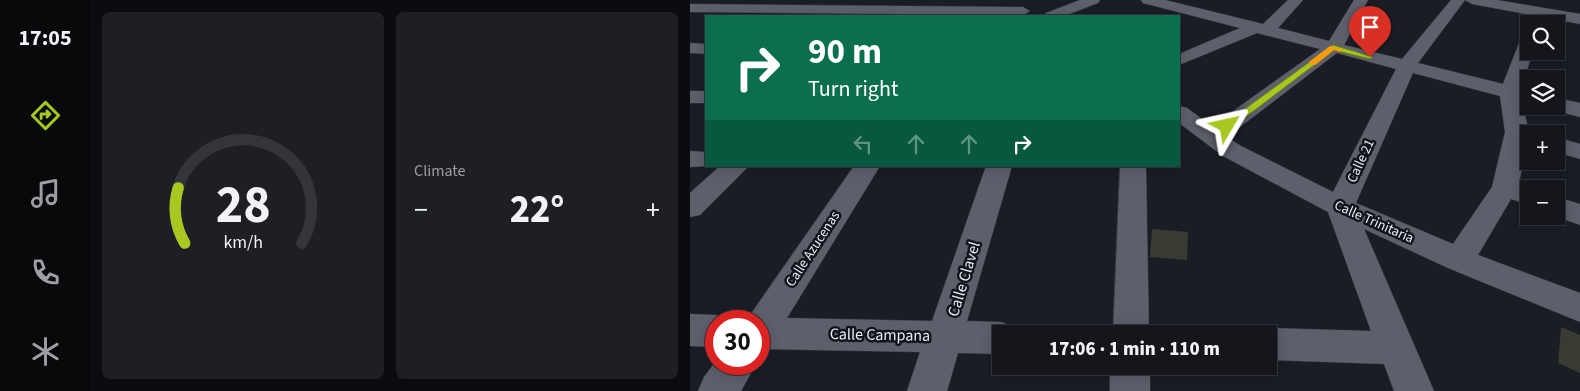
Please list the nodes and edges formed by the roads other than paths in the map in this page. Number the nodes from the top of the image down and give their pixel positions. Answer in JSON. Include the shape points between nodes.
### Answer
{"nodes":[{"id":1,"x":732,"y":0,"type":"edge"},
{"id":2,"x":785,"y":0,"type":"edge"},
{"id":3,"x":850,"y":0,"type":"edge"},
{"id":4,"x":924,"y":0,"type":"edge"},
{"id":5,"x":1005,"y":0,"type":"edge"},
{"id":6,"x":1093,"y":0,"type":"edge"},
{"id":7,"x":1148,"y":0,"type":"edge"},
{"id":8,"x":1213,"y":0,"type":"edge"},
{"id":9,"x":1296,"y":0,"type":"edge"},
{"id":10,"x":1361,"y":0,"type":"edge"},
{"id":11,"x":1458,"y":0,"type":"edge"},
{"id":12,"x":1472,"y":0,"type":"edge"},
{"id":13,"x":1580,"y":5,"type":"edge"},
{"id":14,"x":690,"y":8,"type":"edge"},
{"id":15,"x":712,"y":8,"type":"junction"},
{"id":16,"x":765,"y":10,"type":"junction"},
{"id":17,"x":832,"y":11,"type":"junction"},
{"id":18,"x":1540,"y":12,"type":"edge"},
{"id":19,"x":1180,"y":13,"type":"edge"},
{"id":20,"x":908,"y":14,"type":"edge"},
{"id":21,"x":974,"y":14,"type":"edge"},
{"id":22,"x":1029,"y":14,"type":"edge"},
{"id":23,"x":1054,"y":15,"type":"edge"},
{"id":24,"x":690,"y":17,"type":"edge"},
{"id":25,"x":1580,"y":19,"type":"edge"},
{"id":26,"x":1262,"y":29,"type":"junction"},
{"id":27,"x":690,"y":48,"type":"edge"},
{"id":28,"x":705,"y":48,"type":"edge"},
{"id":29,"x":1333,"y":48,"type":"junction"},
{"id":30,"x":1180,"y":60,"type":"edge"},
{"id":31,"x":1406,"y":66,"type":"junction"},
{"id":32,"x":1520,"y":94,"type":"edge"},
{"id":33,"x":690,"y":97,"type":"edge"},
{"id":34,"x":705,"y":97,"type":"edge"},
{"id":35,"x":1565,"y":106,"type":"edge"},
{"id":36,"x":1579,"y":110,"type":"edge"},
{"id":37,"x":1180,"y":114,"type":"edge"},
{"id":38,"x":1212,"y":137,"type":"junction"},
{"id":39,"x":1565,"y":147,"type":"edge"},
{"id":40,"x":1580,"y":152,"type":"edge"},
{"id":41,"x":690,"y":159,"type":"edge"},
{"id":42,"x":705,"y":159,"type":"edge"},
{"id":43,"x":1520,"y":162,"type":"edge"},
{"id":44,"x":735,"y":167,"type":"edge"},
{"id":45,"x":866,"y":167,"type":"edge"},
{"id":46,"x":999,"y":167,"type":"edge"},
{"id":47,"x":1133,"y":167,"type":"edge"},
{"id":48,"x":1517,"y":192,"type":"edge"},
{"id":49,"x":1340,"y":207,"type":"junction"},
{"id":50,"x":690,"y":208,"type":"edge"},
{"id":51,"x":1565,"y":209,"type":"edge"},
{"id":52,"x":1580,"y":215,"type":"edge"},
{"id":53,"x":1459,"y":260,"type":"junction"},
{"id":54,"x":1580,"y":308,"type":"edge"},
{"id":55,"x":770,"y":316,"type":"edge"},
{"id":56,"x":1131,"y":325,"type":"edge"},
{"id":57,"x":690,"y":330,"type":"edge"},
{"id":58,"x":705,"y":331,"type":"edge"},
{"id":59,"x":770,"y":333,"type":"edge"},
{"id":60,"x":946,"y":336,"type":"junction"},
{"id":61,"x":992,"y":338,"type":"edge"},
{"id":62,"x":1277,"y":344,"type":"edge"},
{"id":63,"x":1396,"y":348,"type":"junction"},
{"id":64,"x":729,"y":375,"type":"edge"},
{"id":65,"x":1130,"y":375,"type":"edge"},
{"id":66,"x":718,"y":391,"type":"edge"},
{"id":67,"x":927,"y":391,"type":"edge"},
{"id":68,"x":1130,"y":391,"type":"edge"},
{"id":69,"x":1414,"y":391,"type":"edge"}],
"edges":[{"from":1,"to":15,"type":"street"},
{"from":2,"to":16,"type":"street"},
{"from":3,"to":17,"type":"street"},
{"from":4,"to":20,"type":"street"},
{"from":5,"to":22,"type":"street"},
{"from":6,"to":23,"type":"street"},
{"from":7,"to":19,"type":"street"},
{"from":8,"to":19,"type":"street"},
{"from":9,"to":26,"type":"street"},
{"from":10,"to":29,"type":"street"},
{"from":11,"to":31,"type":"street","name":"Calle 21"},
{"from":12,"to":18,"type":"street"},
{"from":13,"to":18,"type":"street"},
{"from":14,"to":15,"type":"street"},
{"from":15,"to":16,"type":"street"},
{"from":15,"to":24,"type":"street"},
{"from":16,"to":17,"type":"street"},
{"from":17,"to":20,"type":"street"},
{"from":18,"to":25,"type":"street"},
{"from":19,"to":26,"type":"street"},
{"from":20,"to":21,"type":"street"},
{"from":21,"to":22,"type":"street"},
{"from":26,"to":29,"type":"street"},
{"from":26,"to":30,"type":"street"},
{"from":27,"to":28,"type":"street"},
{"from":29,"to":31,"type":"street"},
{"from":29,"to":38,"type":"street"},
{"from":31,"to":32,"type":"street"},
{"from":31,"to":49,"type":"street","name":"Calle 21"},
{"from":33,"to":34,"type":"street"},
{"from":35,"to":36,"type":"street"},
{"from":37,"to":38,"type":"street","name":"Calle Trinitaria"},
{"from":38,"to":49,"type":"street","name":"Calle Trinitaria","via":[[1232,151]]},
{"from":39,"to":40,"type":"street"},
{"from":41,"to":42,"type":"street"},
{"from":43,"to":48,"type":"street"},
{"from":44,"to":50,"type":"street"},
{"from":45,"to":55,"type":"street","name":"Calle Azucenas"},
{"from":46,"to":60,"type":"street","name":"Calle Clavel"},
{"from":47,"to":56,"type":"street"},
{"from":48,"to":53,"type":"street"},
{"from":49,"to":53,"type":"street","name":"Calle Trinitaria"},
{"from":49,"to":63,"type":"street"},
{"from":51,"to":52,"type":"street"},
{"from":53,"to":54,"type":"street","name":"Calle Trinitaria"},
{"from":57,"to":58,"type":"street"},
{"from":59,"to":60,"type":"street","name":"Calle Campana"},
{"from":60,"to":61,"type":"street","name":"Calle Campana"},
{"from":60,"to":67,"type":"street","name":"Calle Clavel"},
{"from":62,"to":63,"type":"street"},
{"from":63,"to":69,"type":"street"},
{"from":64,"to":66,"type":"street"},
{"from":65,"to":68,"type":"street"}]}
